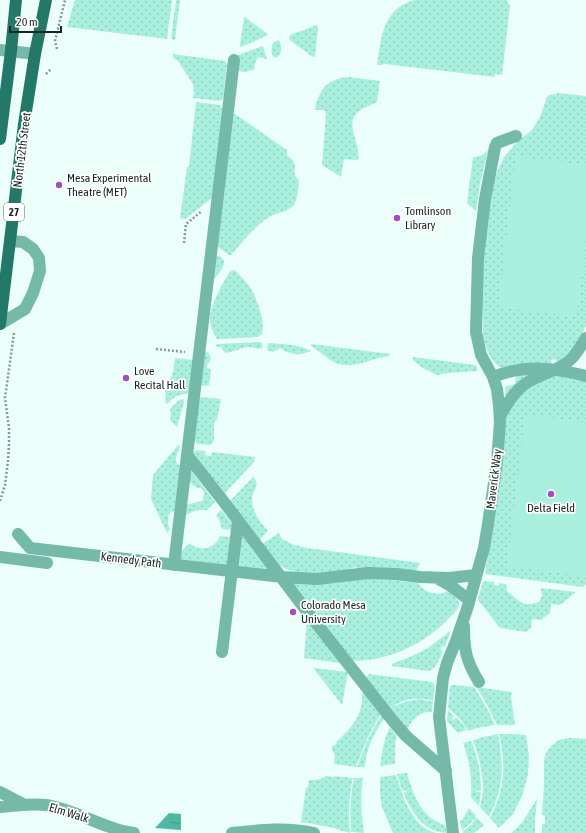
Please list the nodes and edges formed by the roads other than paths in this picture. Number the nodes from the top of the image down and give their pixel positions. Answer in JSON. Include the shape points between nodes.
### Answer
{"nodes":[{"id":1,"x":16,"y":0,"type":"edge"},
{"id":2,"x":46,"y":0,"type":"edge"},
{"id":3,"x":6,"y":51,"type":"edge"},
{"id":4,"x":35,"y":54,"type":"junction"},
{"id":5,"x":234,"y":60,"type":"dead end"},
{"id":6,"x":516,"y":136,"type":"dead end"},
{"id":7,"x":0,"y":139,"type":"edge"},
{"id":8,"x":10,"y":241,"type":"junction"},
{"id":9,"x":2,"y":299,"type":"edge"},
{"id":10,"x":0,"y":324,"type":"edge"},
{"id":11,"x":586,"y":338,"type":"edge"},
{"id":12,"x":556,"y":369,"type":"junction"},
{"id":13,"x":586,"y":376,"type":"edge"},
{"id":14,"x":493,"y":377,"type":"junction"},
{"id":15,"x":500,"y":416,"type":"junction"},
{"id":16,"x":187,"y":455,"type":"junction"},
{"id":17,"x":238,"y":521,"type":"junction"},
{"id":18,"x":18,"y":534,"type":"dead end"},
{"id":19,"x":0,"y":557,"type":"edge"},
{"id":20,"x":47,"y":563,"type":"dead end"},
{"id":21,"x":174,"y":565,"type":"junction"},
{"id":22,"x":232,"y":571,"type":"junction"},
{"id":23,"x":476,"y":575,"type":"junction"},
{"id":24,"x":282,"y":577,"type":"junction"},
{"id":25,"x":436,"y":577,"type":"junction"},
{"id":26,"x":469,"y":600,"type":"junction"},
{"id":27,"x":464,"y":616,"type":"junction"},
{"id":28,"x":222,"y":652,"type":"dead end"},
{"id":29,"x":478,"y":682,"type":"dead end"},
{"id":30,"x":446,"y":771,"type":"junction"},
{"id":31,"x":0,"y":792,"type":"edge"},
{"id":32,"x":25,"y":805,"type":"junction"},
{"id":33,"x":0,"y":807,"type":"edge"},
{"id":34,"x":134,"y":833,"type":"edge"},
{"id":35,"x":232,"y":833,"type":"edge"},
{"id":36,"x":314,"y":833,"type":"edge"},
{"id":37,"x":453,"y":833,"type":"edge"}],
"edges":[{"from":1,"to":3,"type":"main road","name":"North 12th Street"},
{"from":2,"to":4,"type":"main road","name":"North 12th Street","number":"27"},
{"from":3,"to":4,"type":"street"},
{"from":3,"to":7,"type":"main road","name":"North 12th Street"},
{"from":4,"to":8,"type":"main road","name":"North 12th Street","number":"27"},
{"from":5,"to":16,"type":"street"},
{"from":6,"to":14,"type":"street","name":"Maverick Way","via":[[497,143],[495,147],[485,199],[478,258],[476,332],[481,355]]},
{"from":8,"to":9,"type":"main road","name":"North 12th Street","number":"27"},
{"from":8,"to":10,"type":"street","via":[[23,242],[33,250],[39,258],[40,271],[25,309]]},
{"from":9,"to":10,"type":"main road","name":"North 12th Street","number":"27"},
{"from":11,"to":12,"type":"street","via":[[569,362]]},
{"from":12,"to":13,"type":"street"},
{"from":12,"to":14,"type":"street","via":[[521,370]]},
{"from":12,"to":15,"type":"street","via":[[526,383]]},
{"from":14,"to":15,"type":"street","name":"Maverick Way"},
{"from":15,"to":23,"type":"street","name":"Maverick Way","via":[[492,497],[484,548]]},
{"from":16,"to":17,"type":"street"},
{"from":16,"to":21,"type":"street"},
{"from":17,"to":22,"type":"street"},
{"from":17,"to":24,"type":"street"},
{"from":18,"to":21,"type":"street","name":"Kennedy Path","via":[[30,548]]},
{"from":19,"to":20,"type":"street"},
{"from":21,"to":22,"type":"street","name":"Kennedy Path"},
{"from":22,"to":24,"type":"street","name":"Kennedy Path"},
{"from":22,"to":28,"type":"street"},
{"from":23,"to":25,"type":"street","name":"Kennedy Path"},
{"from":23,"to":26,"type":"street","name":"Maverick Way"},
{"from":24,"to":25,"type":"street","name":"Kennedy Path","via":[[317,579],[382,574]]},
{"from":24,"to":30,"type":"street","via":[[393,721]]},
{"from":25,"to":26,"type":"street"},
{"from":26,"to":27,"type":"street","name":"Maverick Way"},
{"from":27,"to":29,"type":"street","via":[[465,649]]},
{"from":27,"to":30,"type":"street","name":"Maverick Way","via":[[443,678],[439,717]]},
{"from":30,"to":37,"type":"street","name":"Maverick Way"},
{"from":31,"to":32,"type":"street","name":"Elm Walk"},
{"from":32,"to":33,"type":"street","name":"Elm Walk"},
{"from":32,"to":34,"type":"street","name":"Elm Walk","via":[[46,805]]},
{"from":35,"to":36,"type":"street","via":[[267,829]]}]}
